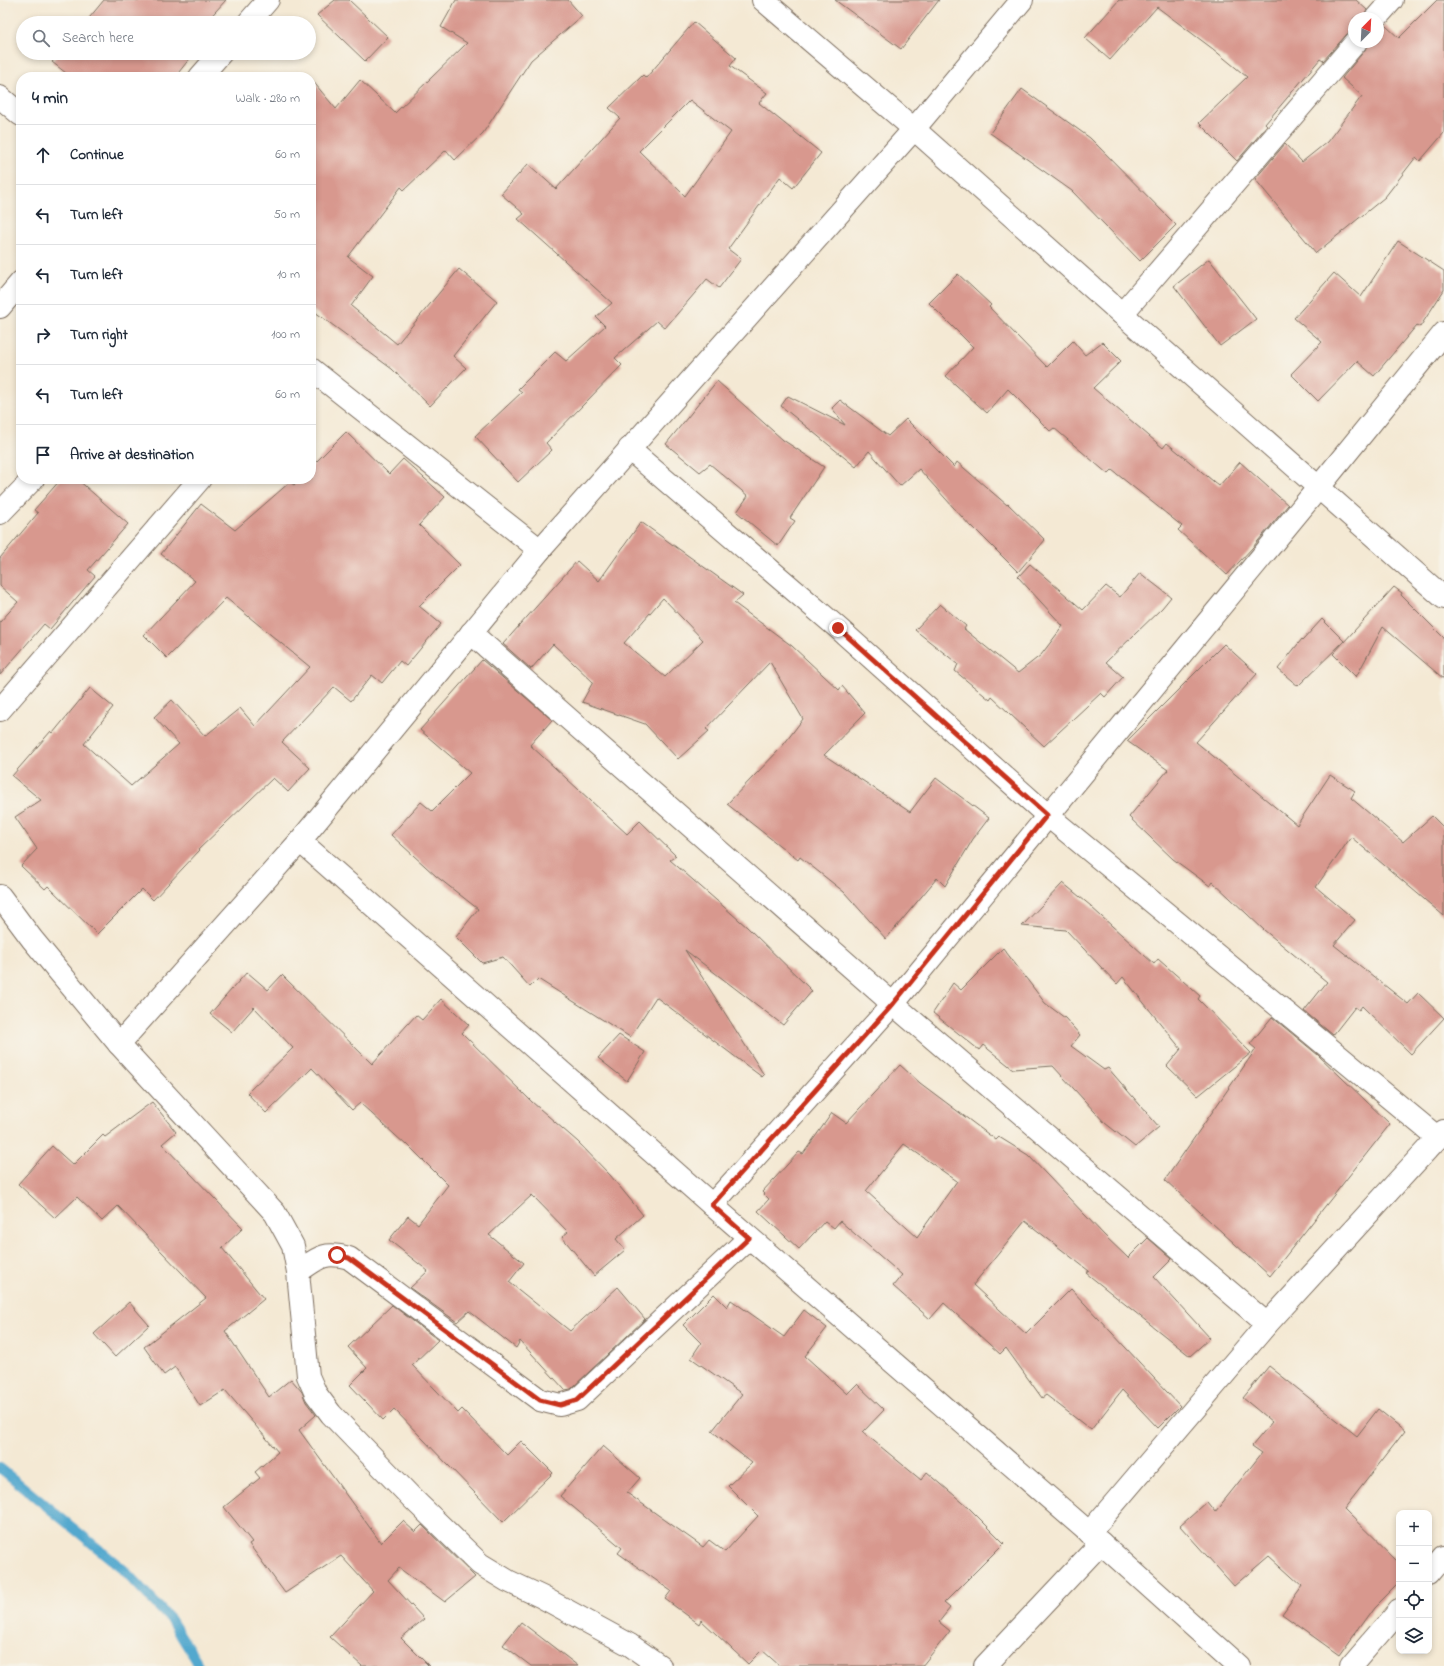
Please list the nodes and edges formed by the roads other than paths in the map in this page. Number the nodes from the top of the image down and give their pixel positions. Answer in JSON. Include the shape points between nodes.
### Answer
{"nodes":[{"id":1,"x":268,"y":0,"type":"edge"},
{"id":2,"x":764,"y":0,"type":"edge"},
{"id":3,"x":1022,"y":0,"type":"edge"},
{"id":4,"x":1392,"y":0,"type":"edge"},
{"id":5,"x":1381,"y":12,"type":"edge"},
{"id":6,"x":254,"y":16,"type":"edge"},
{"id":7,"x":1351,"y":48,"type":"edge"},
{"id":8,"x":215,"y":60,"type":"edge"},
{"id":9,"x":204,"y":72,"type":"edge"},
{"id":10,"x":0,"y":97,"type":"edge"},
{"id":11,"x":16,"y":111,"type":"edge"},
{"id":12,"x":914,"y":129,"type":"junction"},
{"id":13,"x":16,"y":288,"type":"edge"},
{"id":14,"x":0,"y":307,"type":"edge"},
{"id":15,"x":1122,"y":314,"type":"junction"},
{"id":16,"x":1444,"y":333,"type":"edge"},
{"id":17,"x":316,"y":372,"type":"edge"},
{"id":18,"x":629,"y":449,"type":"junction"},
{"id":19,"x":28,"y":484,"type":"edge"},
{"id":20,"x":196,"y":484,"type":"edge"},
{"id":21,"x":1319,"y":487,"type":"junction"},
{"id":22,"x":0,"y":513,"type":"edge"},
{"id":23,"x":540,"y":550,"type":"junction"},
{"id":24,"x":1444,"y":598,"type":"edge"},
{"id":25,"x":471,"y":633,"type":"junction"},
{"id":26,"x":0,"y":710,"type":"edge"},
{"id":27,"x":1047,"y":815,"type":"junction"},
{"id":28,"x":300,"y":841,"type":"junction"},
{"id":29,"x":0,"y":896,"type":"edge"},
{"id":30,"x":893,"y":1004,"type":"junction"},
{"id":31,"x":119,"y":1044,"type":"junction"},
{"id":32,"x":1441,"y":1135,"type":"edge"},
{"id":33,"x":712,"y":1205,"type":"junction"},
{"id":34,"x":749,"y":1238,"type":"junction"},
{"id":35,"x":298,"y":1272,"type":"junction"},
{"id":36,"x":1266,"y":1324,"type":"junction"},
{"id":37,"x":1095,"y":1538,"type":"junction"},
{"id":38,"x":1444,"y":1557,"type":"edge"},
{"id":39,"x":1432,"y":1571,"type":"edge"},
{"id":40,"x":1396,"y":1613,"type":"edge"},
{"id":41,"x":660,"y":1666,"type":"edge"},
{"id":42,"x":985,"y":1666,"type":"edge"},
{"id":43,"x":1238,"y":1666,"type":"edge"},
{"id":44,"x":1350,"y":1666,"type":"edge"}],
"edges":[{"from":1,"to":6,"type":"street"},
{"from":2,"to":12,"type":"street"},
{"from":3,"to":12,"type":"street"},
{"from":4,"to":5,"type":"street"},
{"from":7,"to":15,"type":"street"},
{"from":8,"to":9,"type":"street"},
{"from":10,"to":11,"type":"street"},
{"from":12,"to":15,"type":"street"},
{"from":12,"to":18,"type":"street"},
{"from":13,"to":14,"type":"street"},
{"from":15,"to":21,"type":"street"},
{"from":16,"to":21,"type":"street"},
{"from":17,"to":23,"type":"street"},
{"from":18,"to":23,"type":"street"},
{"from":18,"to":27,"type":"street","via":[[838,628]]},
{"from":19,"to":22,"type":"street"},
{"from":20,"to":26,"type":"street"},
{"from":21,"to":24,"type":"street"},
{"from":21,"to":27,"type":"street"},
{"from":23,"to":25,"type":"street"},
{"from":25,"to":28,"type":"street"},
{"from":25,"to":30,"type":"street"},
{"from":27,"to":30,"type":"street"},
{"from":27,"to":32,"type":"street"},
{"from":28,"to":31,"type":"street"},
{"from":28,"to":33,"type":"street"},
{"from":29,"to":31,"type":"street","via":[[32,939]]},
{"from":30,"to":33,"type":"street"},
{"from":30,"to":36,"type":"street"},
{"from":31,"to":35,"type":"street","via":[[276,1214],[293,1246]]},
{"from":32,"to":36,"type":"street"},
{"from":33,"to":34,"type":"street"},
{"from":34,"to":35,"type":"street","via":[[577,1400],[560,1405],[540,1400],[349,1258],[323,1255]]},
{"from":34,"to":37,"type":"street"},
{"from":35,"to":41,"type":"street","via":[[308,1376],[316,1394],[331,1414],[480,1564],[630,1645]]},
{"from":36,"to":37,"type":"street"},
{"from":37,"to":42,"type":"street"},
{"from":37,"to":43,"type":"street"},
{"from":38,"to":39,"type":"street"},
{"from":40,"to":44,"type":"street"}]}
